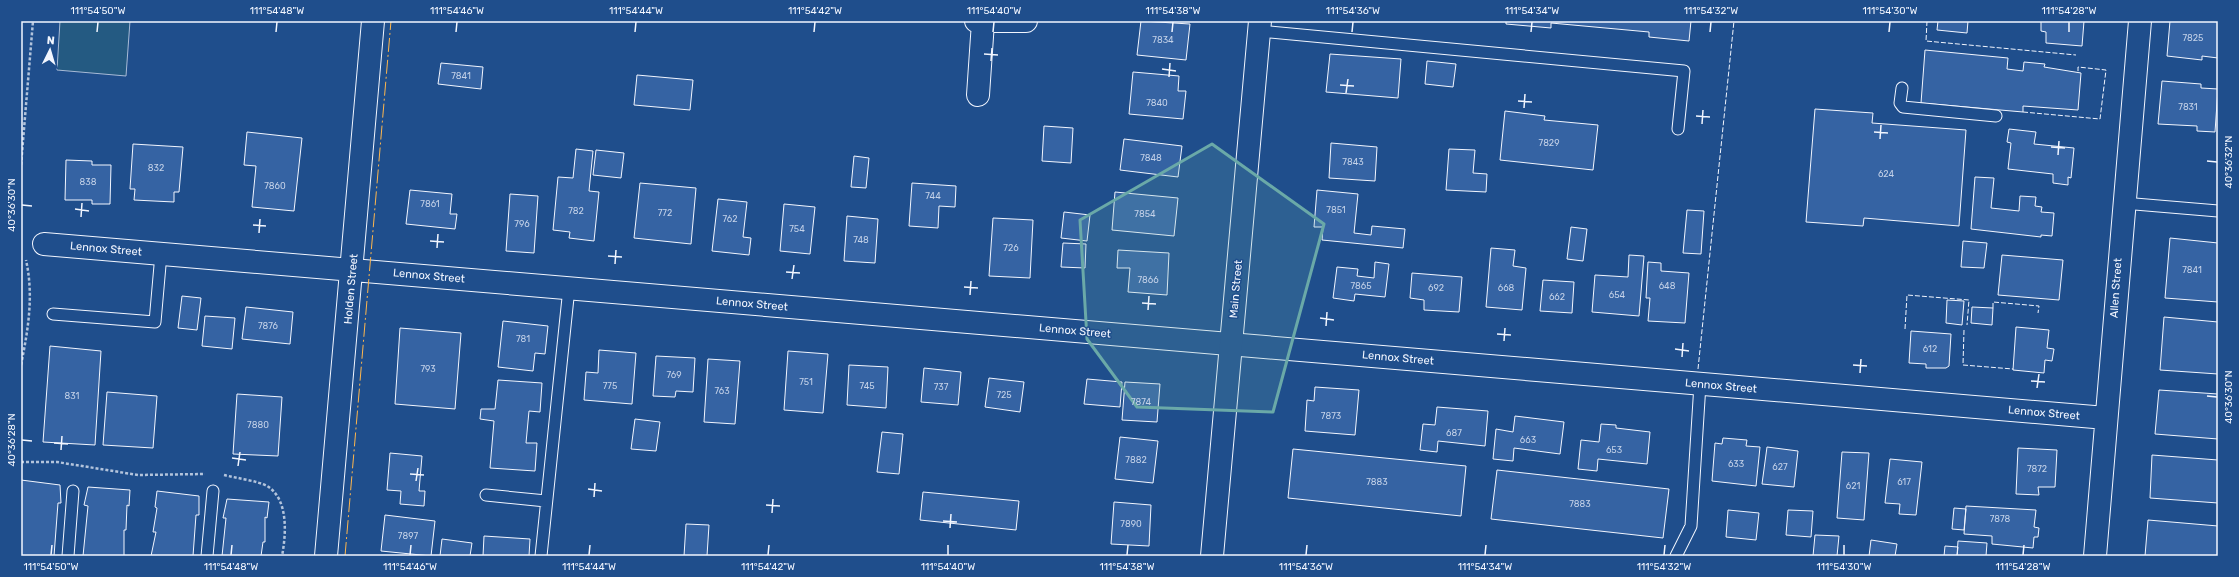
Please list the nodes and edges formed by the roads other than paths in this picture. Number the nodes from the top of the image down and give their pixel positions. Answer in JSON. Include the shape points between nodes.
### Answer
{"nodes":[{"id":1,"x":373,"y":21,"type":"edge"},
{"id":2,"x":976,"y":21,"type":"edge"},
{"id":3,"x":2140,"y":21,"type":"edge"},
{"id":4,"x":983,"y":22,"type":"edge"},
{"id":5,"x":1026,"y":22,"type":"edge"},
{"id":6,"x":1259,"y":26,"type":"edge"},
{"id":7,"x":1902,"y":88,"type":"dead end"},
{"id":8,"x":978,"y":95,"type":"dead end"},
{"id":9,"x":1996,"y":116,"type":"dead end"},
{"id":10,"x":1678,"y":129,"type":"dead end"},
{"id":11,"x":2123,"y":203,"type":"junction"},
{"id":12,"x":2218,"y":211,"type":"edge"},
{"id":13,"x":44,"y":244,"type":"dead end"},
{"id":14,"x":161,"y":254,"type":"junction"},
{"id":15,"x":352,"y":270,"type":"junction"},
{"id":16,"x":569,"y":288,"type":"junction"},
{"id":17,"x":53,"y":314,"type":"dead end"},
{"id":18,"x":1231,"y":344,"type":"junction"},
{"id":19,"x":1700,"y":384,"type":"junction"},
{"id":20,"x":2106,"y":418,"type":"junction"},
{"id":21,"x":73,"y":491,"type":"dead end"},
{"id":22,"x":213,"y":491,"type":"dead end"},
{"id":23,"x":486,"y":495,"type":"dead end"},
{"id":24,"x":546,"y":501,"type":"junction"},
{"id":25,"x":68,"y":556,"type":"edge"},
{"id":26,"x":206,"y":556,"type":"edge"},
{"id":27,"x":326,"y":556,"type":"edge"},
{"id":28,"x":541,"y":556,"type":"edge"},
{"id":29,"x":1216,"y":556,"type":"edge"},
{"id":30,"x":1676,"y":556,"type":"edge"},
{"id":31,"x":2095,"y":556,"type":"edge"}],
"edges":[{"from":1,"to":15,"type":"street","name":"Holden Street"},
{"from":2,"to":4,"type":"street"},
{"from":3,"to":11,"type":"street","name":"Allen Street"},
{"from":4,"to":5,"type":"street"},
{"from":4,"to":8,"type":"street"},
{"from":6,"to":10,"type":"lane","via":[[1684,71]]},
{"from":6,"to":18,"type":"street","name":"Main Street"},
{"from":7,"to":9,"type":"lane","via":[[1900,103],[1904,107]]},
{"from":11,"to":12,"type":"lane"},
{"from":11,"to":20,"type":"street","name":"Allen Street"},
{"from":13,"to":14,"type":"street","name":"Lennox Street"},
{"from":14,"to":15,"type":"street","name":"Lennox Street"},
{"from":14,"to":17,"type":"lane","via":[[155,322]]},
{"from":15,"to":16,"type":"street","name":"Lennox Street"},
{"from":15,"to":27,"type":"street","name":"Holden Street"},
{"from":16,"to":18,"type":"street","name":"Lennox Street"},
{"from":16,"to":24,"type":"lane"},
{"from":18,"to":19,"type":"street","name":"Lennox Street"},
{"from":18,"to":29,"type":"street","name":"Main Street"},
{"from":19,"to":20,"type":"street","name":"Lennox Street"},
{"from":19,"to":30,"type":"lane","via":[[1691,526]]},
{"from":20,"to":31,"type":"street","name":"Allen Street"},
{"from":21,"to":25,"type":"lane"},
{"from":22,"to":26,"type":"lane"},
{"from":23,"to":24,"type":"lane"},
{"from":24,"to":28,"type":"lane"}]}
